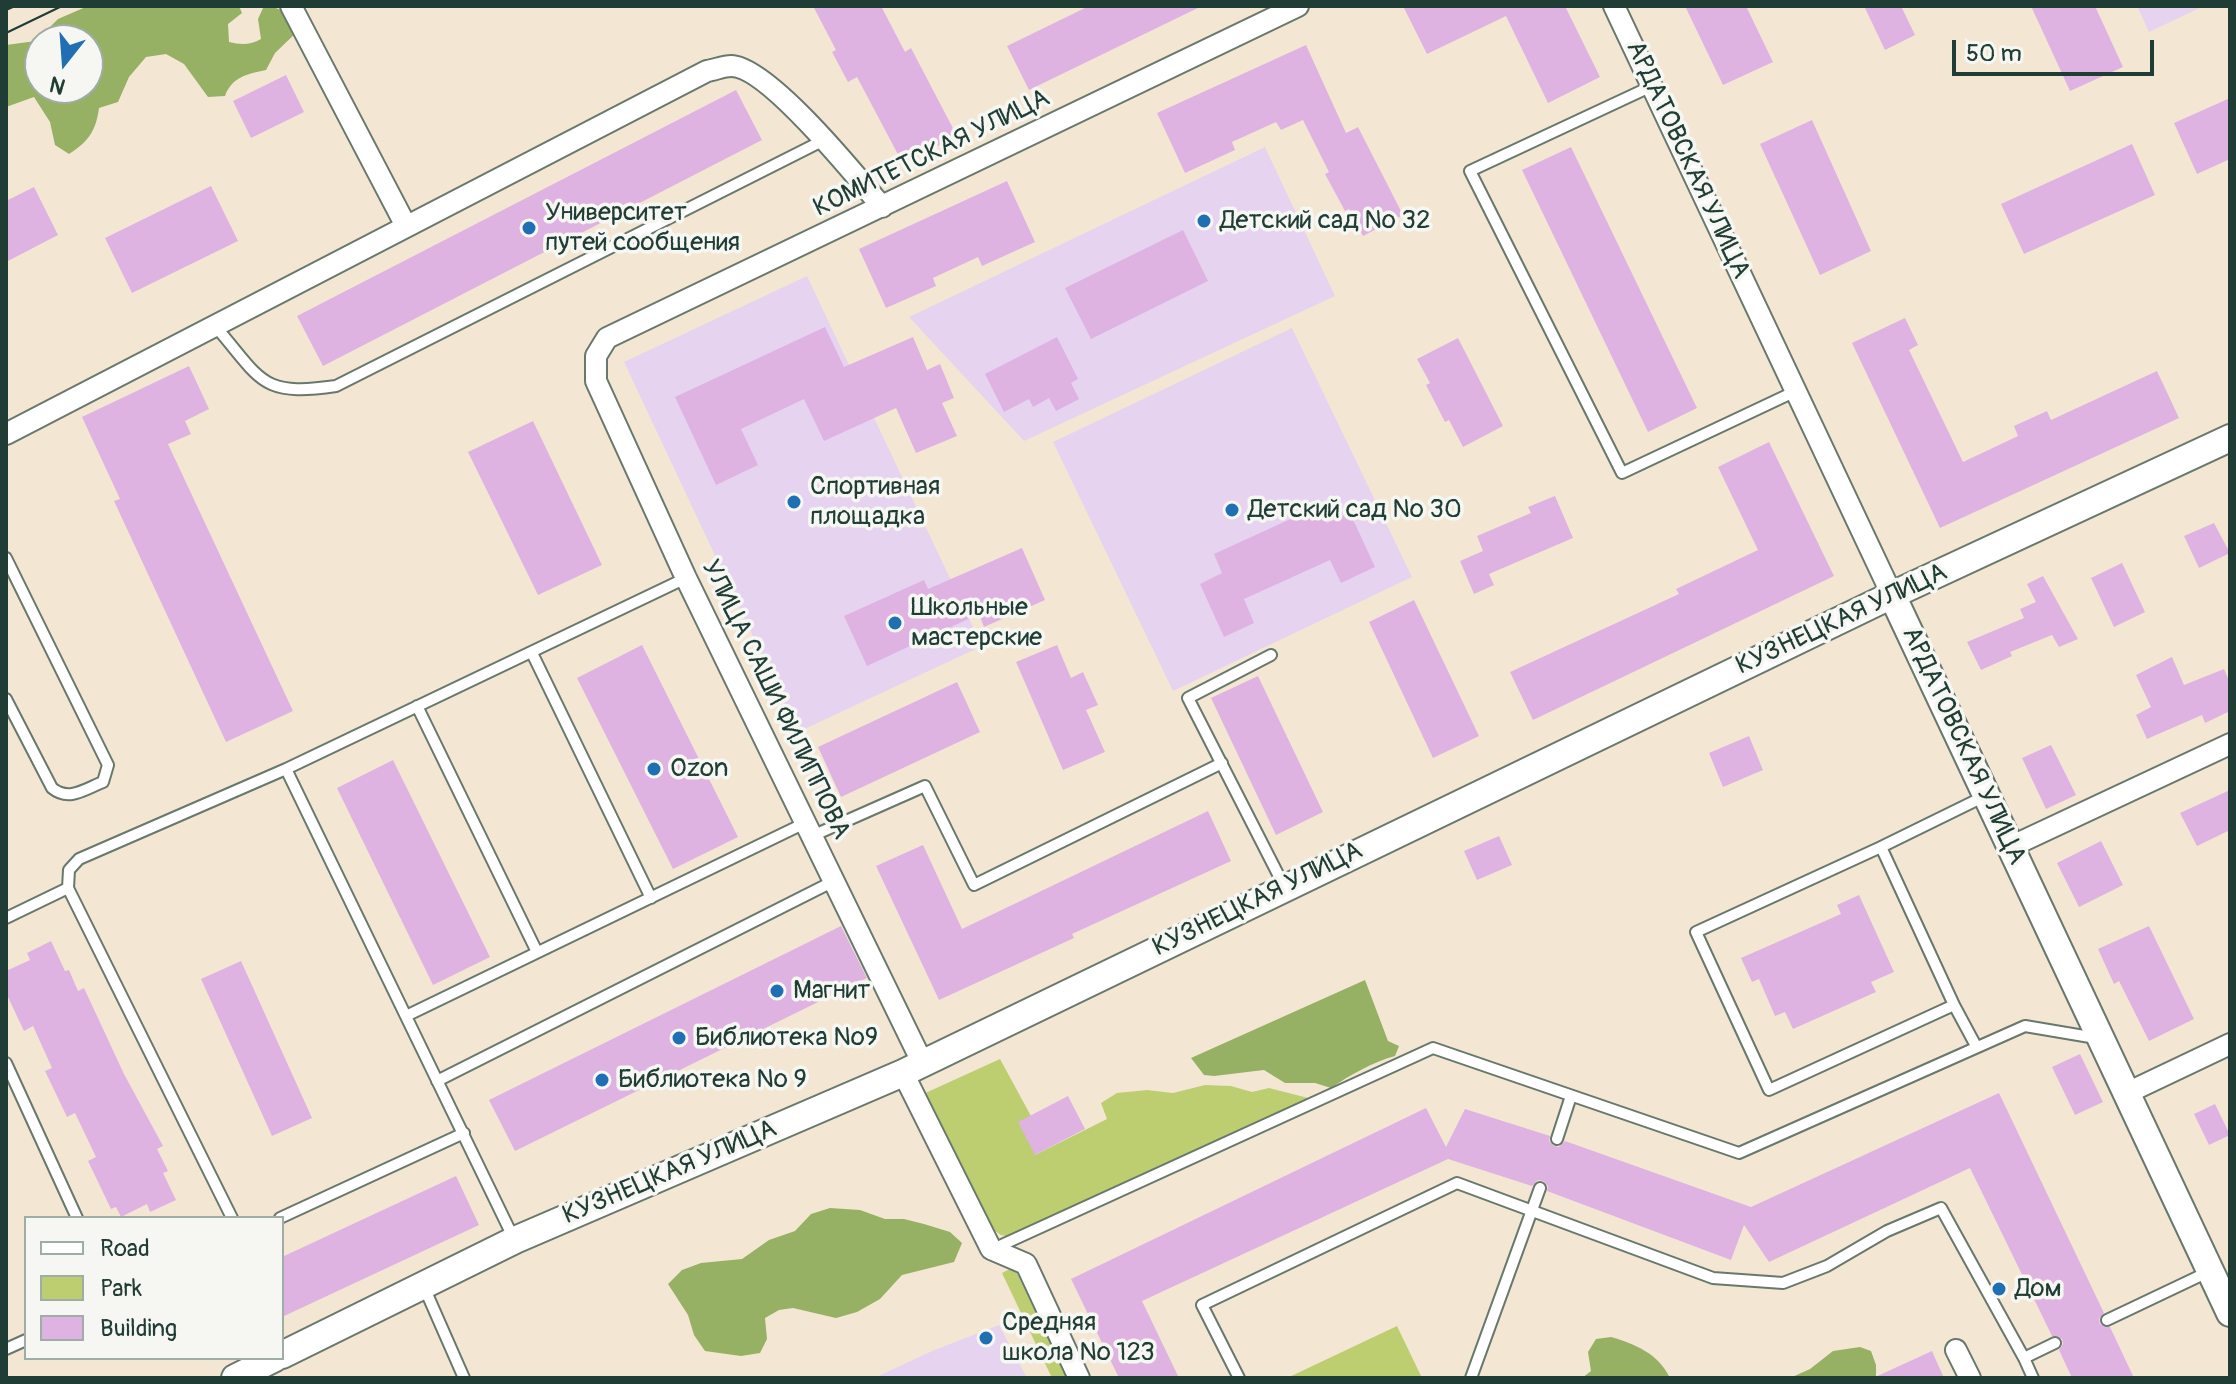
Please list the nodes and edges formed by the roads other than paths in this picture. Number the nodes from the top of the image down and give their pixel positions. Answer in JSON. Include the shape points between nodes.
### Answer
{"nodes":[{"id":1,"x":291,"y":6,"type":"edge"},
{"id":2,"x":1298,"y":6,"type":"edge"},
{"id":3,"x":1614,"y":6,"type":"edge"},
{"id":4,"x":1652,"y":86,"type":"junction"},
{"id":5,"x":826,"y":139,"type":"junction"},
{"id":6,"x":882,"y":207,"type":"junction"},
{"id":7,"x":406,"y":226,"type":"junction"},
{"id":8,"x":216,"y":327,"type":"junction"},
{"id":9,"x":596,"y":356,"type":"joint"},
{"id":10,"x":1796,"y":391,"type":"junction"},
{"id":11,"x":6,"y":434,"type":"edge"},
{"id":12,"x":2230,"y":438,"type":"edge"},
{"id":13,"x":6,"y":558,"type":"edge"},
{"id":14,"x":686,"y":578,"type":"junction"},
{"id":15,"x":1892,"y":595,"type":"junction"},
{"id":16,"x":532,"y":653,"type":"junction"},
{"id":17,"x":1271,"y":655,"type":"dead end"},
{"id":18,"x":6,"y":699,"type":"edge"},
{"id":19,"x":417,"y":706,"type":"junction"},
{"id":20,"x":2230,"y":744,"type":"edge"},
{"id":21,"x":1222,"y":763,"type":"junction"},
{"id":22,"x":286,"y":769,"type":"junction"},
{"id":23,"x":1986,"y":795,"type":"junction"},
{"id":24,"x":809,"y":829,"type":"junction"},
{"id":25,"x":1881,"y":847,"type":"junction"},
{"id":26,"x":2010,"y":847,"type":"junction"},
{"id":27,"x":834,"y":881,"type":"junction"},
{"id":28,"x":68,"y":888,"type":"junction"},
{"id":29,"x":1285,"y":888,"type":"junction"},
{"id":30,"x":651,"y":898,"type":"junction"},
{"id":31,"x":6,"y":918,"type":"edge"},
{"id":32,"x":537,"y":952,"type":"junction"},
{"id":33,"x":1954,"y":1005,"type":"junction"},
{"id":34,"x":406,"y":1016,"type":"junction"},
{"id":35,"x":2102,"y":1039,"type":"junction"},
{"id":36,"x":2230,"y":1044,"type":"edge"},
{"id":37,"x":1976,"y":1046,"type":"junction"},
{"id":38,"x":6,"y":1063,"type":"edge"},
{"id":39,"x":913,"y":1067,"type":"junction"},
{"id":40,"x":437,"y":1081,"type":"junction"},
{"id":41,"x":2127,"y":1093,"type":"junction"},
{"id":42,"x":1571,"y":1096,"type":"junction"},
{"id":43,"x":464,"y":1133,"type":"junction"},
{"id":44,"x":1557,"y":1139,"type":"dead end"},
{"id":45,"x":1540,"y":1188,"type":"dead end"},
{"id":46,"x":1533,"y":1211,"type":"junction"},
{"id":47,"x":76,"y":1216,"type":"edge"},
{"id":48,"x":231,"y":1216,"type":"edge"},
{"id":49,"x":284,"y":1216,"type":"edge"},
{"id":50,"x":515,"y":1240,"type":"junction"},
{"id":51,"x":991,"y":1249,"type":"junction"},
{"id":52,"x":2210,"y":1271,"type":"junction"},
{"id":53,"x":423,"y":1286,"type":"junction"},
{"id":54,"x":2230,"y":1313,"type":"edge"},
{"id":55,"x":2107,"y":1320,"type":"dead end"},
{"id":56,"x":2055,"y":1343,"type":"dead end"},
{"id":57,"x":1956,"y":1350,"type":"dead end"},
{"id":58,"x":284,"y":1354,"type":"edge"},
{"id":59,"x":2024,"y":1358,"type":"junction"},
{"id":60,"x":271,"y":1360,"type":"edge"},
{"id":61,"x":235,"y":1378,"type":"edge"},
{"id":62,"x":464,"y":1378,"type":"edge"},
{"id":63,"x":1079,"y":1378,"type":"edge"},
{"id":64,"x":1239,"y":1378,"type":"edge"},
{"id":65,"x":1471,"y":1378,"type":"edge"},
{"id":66,"x":1970,"y":1378,"type":"edge"},
{"id":67,"x":2033,"y":1378,"type":"edge"}],
"edges":[{"from":1,"to":7,"type":"street"},
{"from":2,"to":6,"type":"street","name":"КОМИТЕТСКАЯ УЛИЦА"},
{"from":3,"to":4,"type":"street","name":"АРДАТОВСКАЯ УЛИЦА"},
{"from":4,"to":10,"type":"street","name":"АРДАТОВСКАЯ УЛИЦА"},
{"from":4,"to":10,"type":"lane","via":[[1470,171],[1622,473]]},
{"from":5,"to":6,"type":"street"},
{"from":5,"to":7,"type":"street","via":[[754,74],[732,65],[707,71]]},
{"from":5,"to":8,"type":"lane","via":[[336,386],[284,390],[264,383]]},
{"from":6,"to":9,"type":"street","name":"КОМИТЕТСКАЯ УЛИЦА","via":[[607,338]]},
{"from":7,"to":8,"type":"street"},
{"from":8,"to":11,"type":"street"},
{"from":9,"to":14,"type":"street","name":"УЛИЦА САШИ ФИЛИППОВА","via":[[596,381]]},
{"from":10,"to":15,"type":"street","name":"АРДАТОВСКАЯ УЛИЦА"},
{"from":12,"to":15,"type":"street","name":"КУЗНЕЦКАЯ УЛИЦА"},
{"from":13,"to":18,"type":"lane","via":[[108,765],[103,782],[60,795]]},
{"from":14,"to":16,"type":"lane"},
{"from":14,"to":24,"type":"street","name":"УЛИЦА САШИ ФИЛИППОВА"},
{"from":15,"to":23,"type":"street","name":"АРДАТОВСКАЯ УЛИЦА"},
{"from":15,"to":29,"type":"street","name":"КУЗНЕЦКАЯ УЛИЦА"},
{"from":16,"to":19,"type":"lane"},
{"from":16,"to":30,"type":"lane"},
{"from":17,"to":21,"type":"lane","via":[[1188,698]]},
{"from":19,"to":22,"type":"lane"},
{"from":19,"to":32,"type":"lane"},
{"from":20,"to":26,"type":"street"},
{"from":21,"to":24,"type":"lane","via":[[974,885],[925,786]]},
{"from":21,"to":29,"type":"lane"},
{"from":22,"to":28,"type":"lane","via":[[79,859],[69,870]]},
{"from":22,"to":34,"type":"lane"},
{"from":23,"to":25,"type":"lane"},
{"from":23,"to":26,"type":"street","name":"АРДАТОВСКАЯ УЛИЦА"},
{"from":24,"to":27,"type":"street","name":"УЛИЦА САШИ ФИЛИППОВА"},
{"from":24,"to":30,"type":"lane"},
{"from":25,"to":33,"type":"lane"},
{"from":25,"to":33,"type":"lane","via":[[1696,932],[1769,1090]]},
{"from":26,"to":35,"type":"street","name":"АРДАТОВСКАЯ УЛИЦА"},
{"from":27,"to":39,"type":"street","name":"УЛИЦА САШИ ФИЛИППОВА"},
{"from":27,"to":40,"type":"lane"},
{"from":28,"to":31,"type":"lane"},
{"from":28,"to":48,"type":"lane"},
{"from":29,"to":39,"type":"street","name":"КУЗНЕЦКАЯ УЛИЦА"},
{"from":30,"to":32,"type":"lane"},
{"from":32,"to":34,"type":"lane"},
{"from":33,"to":37,"type":"lane"},
{"from":34,"to":40,"type":"lane"},
{"from":35,"to":37,"type":"lane","via":[[2025,1026]]},
{"from":35,"to":41,"type":"street","name":"АРДАТОВСКАЯ УЛИЦА"},
{"from":36,"to":41,"type":"street"},
{"from":37,"to":42,"type":"lane","via":[[1739,1153]]},
{"from":38,"to":47,"type":"lane"},
{"from":39,"to":50,"type":"street","name":"КУЗНЕЦКАЯ УЛИЦА"},
{"from":39,"to":51,"type":"street","name":"УЛИЦА САШИ ФИЛИППОВА"},
{"from":40,"to":43,"type":"lane"},
{"from":41,"to":52,"type":"street","name":"АРДАТОВСКАЯ УЛИЦА"},
{"from":42,"to":44,"type":"lane"},
{"from":42,"to":51,"type":"lane","via":[[1433,1048]]},
{"from":43,"to":49,"type":"lane"},
{"from":43,"to":50,"type":"lane"},
{"from":45,"to":46,"type":"lane"},
{"from":46,"to":59,"type":"lane","via":[[1713,1278],[1783,1283],[1941,1208]]},
{"from":46,"to":64,"type":"lane","via":[[1457,1183],[1202,1305]]},
{"from":46,"to":65,"type":"lane"},
{"from":50,"to":53,"type":"street","name":"КУЗНЕЦКАЯ УЛИЦА"},
{"from":51,"to":63,"type":"street","via":[[1026,1264]]},
{"from":52,"to":54,"type":"street","name":"АРДАТОВСКАЯ УЛИЦА"},
{"from":52,"to":55,"type":"lane"},
{"from":53,"to":58,"type":"street","name":"КУЗНЕЦКАЯ УЛИЦА"},
{"from":53,"to":62,"type":"lane"},
{"from":56,"to":59,"type":"lane"},
{"from":57,"to":66,"type":"street"},
{"from":59,"to":67,"type":"lane"},
{"from":60,"to":61,"type":"street"}]}
